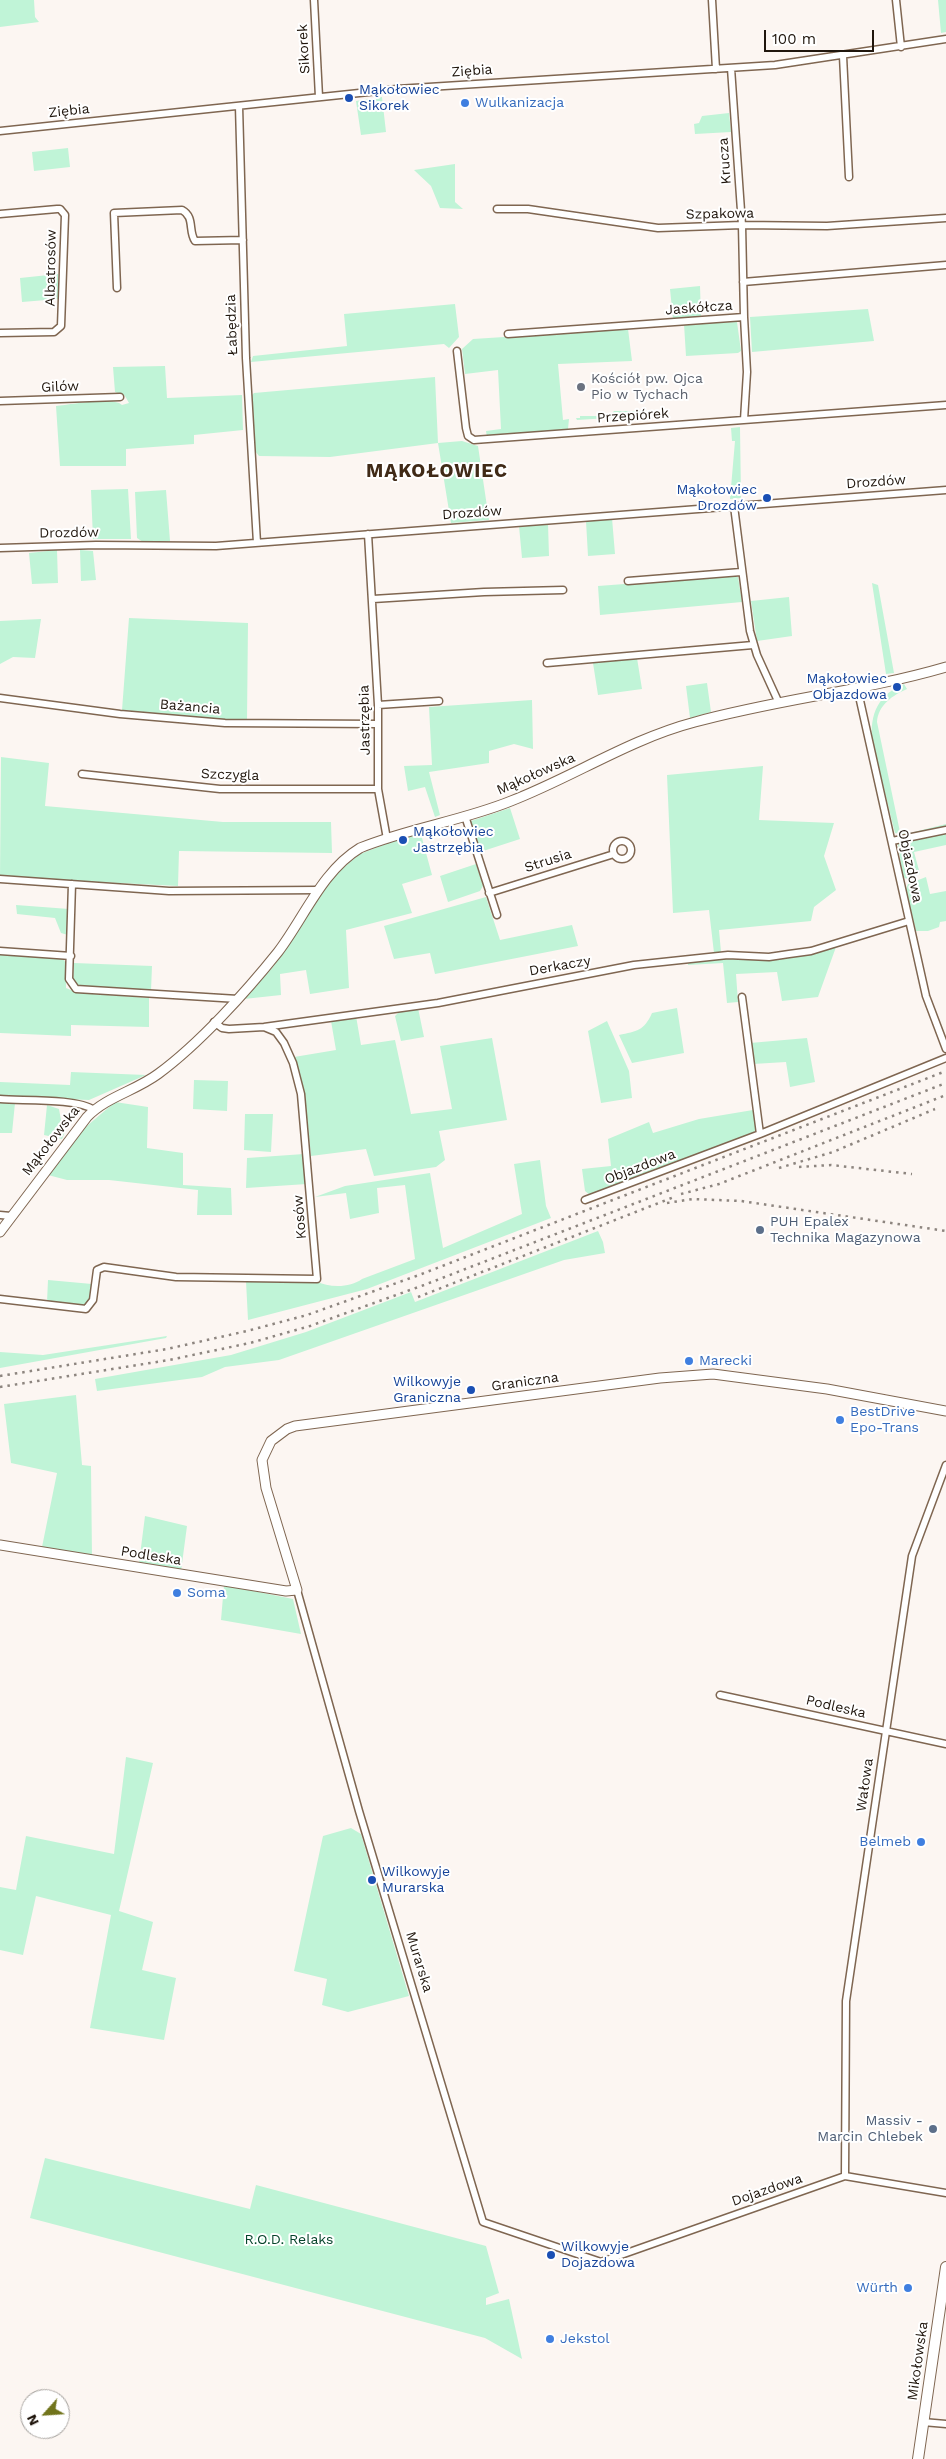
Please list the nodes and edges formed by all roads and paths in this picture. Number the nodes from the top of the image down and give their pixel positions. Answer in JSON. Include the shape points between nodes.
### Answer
{"nodes":[{"id":1,"x":314,"y":0,"type":"edge"},
{"id":2,"x":712,"y":0,"type":"edge"},
{"id":3,"x":896,"y":0,"type":"edge"},
{"id":4,"x":946,"y":39,"type":"edge"},
{"id":5,"x":901,"y":47,"type":"junction"},
{"id":6,"x":843,"y":56,"type":"junction"},
{"id":7,"x":730,"y":68,"type":"junction"},
{"id":8,"x":716,"y":69,"type":"junction"},
{"id":9,"x":319,"y":97,"type":"junction"},
{"id":10,"x":239,"y":106,"type":"junction"},
{"id":11,"x":0,"y":131,"type":"edge"},
{"id":12,"x":849,"y":177,"type":"dead end"},
{"id":13,"x":497,"y":210,"type":"dead end"},
{"id":14,"x":0,"y":214,"type":"edge"},
{"id":15,"x":946,"y":218,"type":"edge"},
{"id":16,"x":742,"y":225,"type":"junction"},
{"id":17,"x":243,"y":240,"type":"junction"},
{"id":18,"x":946,"y":265,"type":"edge"},
{"id":19,"x":743,"y":282,"type":"junction"},
{"id":20,"x":117,"y":288,"type":"dead end"},
{"id":21,"x":744,"y":317,"type":"junction"},
{"id":22,"x":0,"y":333,"type":"edge"},
{"id":23,"x":508,"y":334,"type":"dead end"},
{"id":24,"x":457,"y":351,"type":"dead end"},
{"id":25,"x":120,"y":397,"type":"dead end"},
{"id":26,"x":0,"y":402,"type":"edge"},
{"id":27,"x":946,"y":405,"type":"edge"},
{"id":28,"x":744,"y":420,"type":"junction"},
{"id":29,"x":946,"y":490,"type":"edge"},
{"id":30,"x":734,"y":506,"type":"junction"},
{"id":31,"x":368,"y":534,"type":"junction"},
{"id":32,"x":258,"y":543,"type":"junction"},
{"id":33,"x":0,"y":548,"type":"edge"},
{"id":34,"x":741,"y":572,"type":"junction"},
{"id":35,"x":628,"y":581,"type":"dead end"},
{"id":36,"x":563,"y":590,"type":"dead end"},
{"id":37,"x":373,"y":599,"type":"junction"},
{"id":38,"x":753,"y":645,"type":"junction"},
{"id":39,"x":547,"y":663,"type":"dead end"},
{"id":40,"x":946,"y":667,"type":"edge"},
{"id":41,"x":857,"y":687,"type":"junction"},
{"id":42,"x":0,"y":698,"type":"edge"},
{"id":43,"x":439,"y":701,"type":"dead end"},
{"id":44,"x":778,"y":702,"type":"junction"},
{"id":45,"x":378,"y":705,"type":"junction"},
{"id":46,"x":378,"y":724,"type":"junction"},
{"id":47,"x":82,"y":774,"type":"dead end"},
{"id":48,"x":378,"y":789,"type":"junction"},
{"id":49,"x":466,"y":816,"type":"junction"},
{"id":50,"x":946,"y":830,"type":"edge"},
{"id":51,"x":387,"y":839,"type":"junction"},
{"id":52,"x":892,"y":841,"type":"junction"},
{"id":53,"x":614,"y":854,"type":"dead end"},
{"id":54,"x":0,"y":879,"type":"edge"},
{"id":55,"x":72,"y":884,"type":"junction"},
{"id":56,"x":319,"y":890,"type":"junction"},
{"id":57,"x":489,"y":893,"type":"junction"},
{"id":58,"x":497,"y":915,"type":"dead end"},
{"id":59,"x":909,"y":920,"type":"junction"},
{"id":60,"x":0,"y":951,"type":"edge"},
{"id":61,"x":70,"y":956,"type":"junction"},
{"id":62,"x":742,"y":997,"type":"dead end"},
{"id":63,"x":238,"y":999,"type":"junction"},
{"id":64,"x":214,"y":1022,"type":"junction"},
{"id":65,"x":264,"y":1027,"type":"junction"},
{"id":66,"x":946,"y":1049,"type":"edge"},
{"id":67,"x":946,"y":1058,"type":"edge"},
{"id":68,"x":0,"y":1099,"type":"edge"},
{"id":69,"x":94,"y":1110,"type":"junction"},
{"id":70,"x":760,"y":1134,"type":"junction"},
{"id":71,"x":585,"y":1200,"type":"dead end"},
{"id":72,"x":0,"y":1215,"type":"edge"},
{"id":73,"x":11,"y":1216,"type":"junction"},
{"id":74,"x":0,"y":1232,"type":"edge"},
{"id":75,"x":0,"y":1299,"type":"edge"},
{"id":76,"x":944,"y":1412,"type":"edge"},
{"id":77,"x":946,"y":1465,"type":"edge"},
{"id":78,"x":0,"y":1545,"type":"edge"},
{"id":79,"x":297,"y":1590,"type":"junction"},
{"id":80,"x":720,"y":1695,"type":"dead end"},
{"id":81,"x":885,"y":1731,"type":"junction"},
{"id":82,"x":946,"y":1744,"type":"edge"},
{"id":83,"x":845,"y":2176,"type":"junction"},
{"id":84,"x":946,"y":2192,"type":"edge"},
{"id":85,"x":600,"y":2262,"type":"joint"},
{"id":86,"x":946,"y":2267,"type":"edge"},
{"id":87,"x":923,"y":2422,"type":"junction"},
{"id":88,"x":946,"y":2424,"type":"edge"},
{"id":89,"x":918,"y":2459,"type":"edge"}],
"edges":[{"from":1,"to":9,"type":"street","name":"Sikorek"},
{"from":2,"to":8,"type":"street"},
{"from":3,"to":5,"type":"street"},
{"from":4,"to":5,"type":"street","name":"Ziębia"},
{"from":5,"to":6,"type":"street","name":"Ziębia"},
{"from":6,"to":7,"type":"street","name":"Ziębia"},
{"from":6,"to":12,"type":"street"},
{"from":7,"to":8,"type":"street","name":"Ziębia"},
{"from":7,"to":16,"type":"street","name":"Krucza"},
{"from":8,"to":9,"type":"street","name":"Ziębia"},
{"from":9,"to":10,"type":"street","name":"Ziębia"},
{"from":10,"to":11,"type":"street","name":"Ziębia"},
{"from":10,"to":17,"type":"street","name":"Łabędzia"},
{"from":13,"to":16,"type":"street","name":"Szpakowa","via":[[528,209],[658,228]]},
{"from":14,"to":22,"type":"street","name":"Albatrosów","via":[[60,209],[65,215],[62,326],[54,332]]},
{"from":15,"to":16,"type":"street","name":"Szpakowa","via":[[827,226]]},
{"from":16,"to":19,"type":"street","name":"Krucza"},
{"from":17,"to":20,"type":"street","via":[[195,241],[190,219],[182,210],[114,213]]},
{"from":17,"to":32,"type":"street","name":"Łabędzia","via":[[247,392]]},
{"from":18,"to":19,"type":"street","name":"Jaskółcza"},
{"from":19,"to":21,"type":"street","name":"Jaskółcza"},
{"from":21,"to":23,"type":"street","name":"Jaskółcza"},
{"from":21,"to":28,"type":"street","via":[[747,372]]},
{"from":24,"to":28,"type":"street","name":"Przepiórek","via":[[466,430],[469,438],[474,440]]},
{"from":25,"to":26,"type":"street","name":"Gilów"},
{"from":27,"to":28,"type":"street","name":"Przepiórek"},
{"from":29,"to":30,"type":"street","name":"Drozdów"},
{"from":30,"to":31,"type":"street","name":"Drozdów"},
{"from":30,"to":34,"type":"street"},
{"from":31,"to":32,"type":"street","name":"Drozdów"},
{"from":31,"to":37,"type":"street","name":"Jastrzębia"},
{"from":32,"to":33,"type":"street","name":"Drozdów"},
{"from":34,"to":35,"type":"street"},
{"from":34,"to":38,"type":"street"},
{"from":36,"to":37,"type":"street"},
{"from":37,"to":45,"type":"street","name":"Jastrzębia"},
{"from":38,"to":39,"type":"street"},
{"from":38,"to":44,"type":"street"},
{"from":40,"to":41,"type":"street","name":"Mąkołowska"},
{"from":41,"to":44,"type":"street","name":"Mąkołowska"},
{"from":41,"to":52,"type":"street","name":"Objazdowa"},
{"from":42,"to":46,"type":"street","name":"Bażancia","via":[[120,714],[225,723]]},
{"from":43,"to":45,"type":"street"},
{"from":44,"to":49,"type":"street","name":"Mąkołowska","via":[[672,728],[520,798]]},
{"from":45,"to":46,"type":"street","name":"Jastrzębia"},
{"from":46,"to":48,"type":"street","name":"Jastrzębia"},
{"from":47,"to":48,"type":"street","name":"Szczygla","via":[[220,789]]},
{"from":48,"to":51,"type":"street","name":"Jastrzębia"},
{"from":49,"to":51,"type":"street","name":"Mąkołowska"},
{"from":49,"to":57,"type":"street"},
{"from":50,"to":52,"type":"street"},
{"from":51,"to":56,"type":"street","name":"Mąkołowska","via":[[351,853]]},
{"from":52,"to":59,"type":"street","name":"Objazdowa"},
{"from":53,"to":57,"type":"street","name":"Strusia"},
{"from":54,"to":55,"type":"street"},
{"from":55,"to":56,"type":"street","via":[[169,891]]},
{"from":55,"to":61,"type":"street"},
{"from":56,"to":63,"type":"street","name":"Mąkołowska","via":[[278,950]]},
{"from":57,"to":58,"type":"street"},
{"from":59,"to":65,"type":"street","name":"Derkaczy","via":[[811,951],[769,957],[728,955],[634,965],[438,1003]]},
{"from":59,"to":66,"type":"street","name":"Objazdowa","via":[[926,996]]},
{"from":60,"to":61,"type":"street"},
{"from":61,"to":63,"type":"street","via":[[70,983],[80,991]]},
{"from":62,"to":70,"type":"street"},
{"from":63,"to":64,"type":"street","name":"Mąkołowska"},
{"from":64,"to":65,"type":"street","name":"Derkaczy","via":[[230,1029]]},
{"from":64,"to":69,"type":"street","name":"Mąkołowska","via":[[156,1076]]},
{"from":65,"to":75,"type":"street","name":"Kosów","via":[[276,1032],[284,1043],[301,1094],[317,1279],[176,1277],[100,1268],[96,1274],[92,1304],[83,1309]]},
{"from":67,"to":70,"type":"street","name":"Objazdowa"},
{"from":68,"to":69,"type":"street","via":[[68,1103]]},
{"from":69,"to":73,"type":"street","name":"Mąkołowska"},
{"from":70,"to":71,"type":"street","name":"Objazdowa"},
{"from":72,"to":73,"type":"street"},
{"from":73,"to":74,"type":"street","name":"Mąkołowska"},
{"from":76,"to":79,"type":"street","name":"Graniczna","via":[[827,1390],[713,1374],[660,1378],[294,1426],[271,1441],[262,1460],[266,1488]]},
{"from":77,"to":81,"type":"street","name":"Wałowa","via":[[912,1556]]},
{"from":78,"to":79,"type":"street","name":"Podleska","via":[[213,1580]]},
{"from":79,"to":85,"type":"street","name":"Murarska","via":[[359,1811],[483,2222]]},
{"from":80,"to":81,"type":"street","name":"Podleska"},
{"from":81,"to":82,"type":"street","name":"Podleska"},
{"from":81,"to":83,"type":"street","name":"Wałowa","via":[[846,2001]]},
{"from":83,"to":84,"type":"street","name":"Dojazdowa"},
{"from":83,"to":85,"type":"street","name":"Dojazdowa"},
{"from":86,"to":87,"type":"main road","name":"Mikołowska"},
{"from":87,"to":88,"type":"street"},
{"from":87,"to":89,"type":"main road","name":"Mikołowska"}]}
